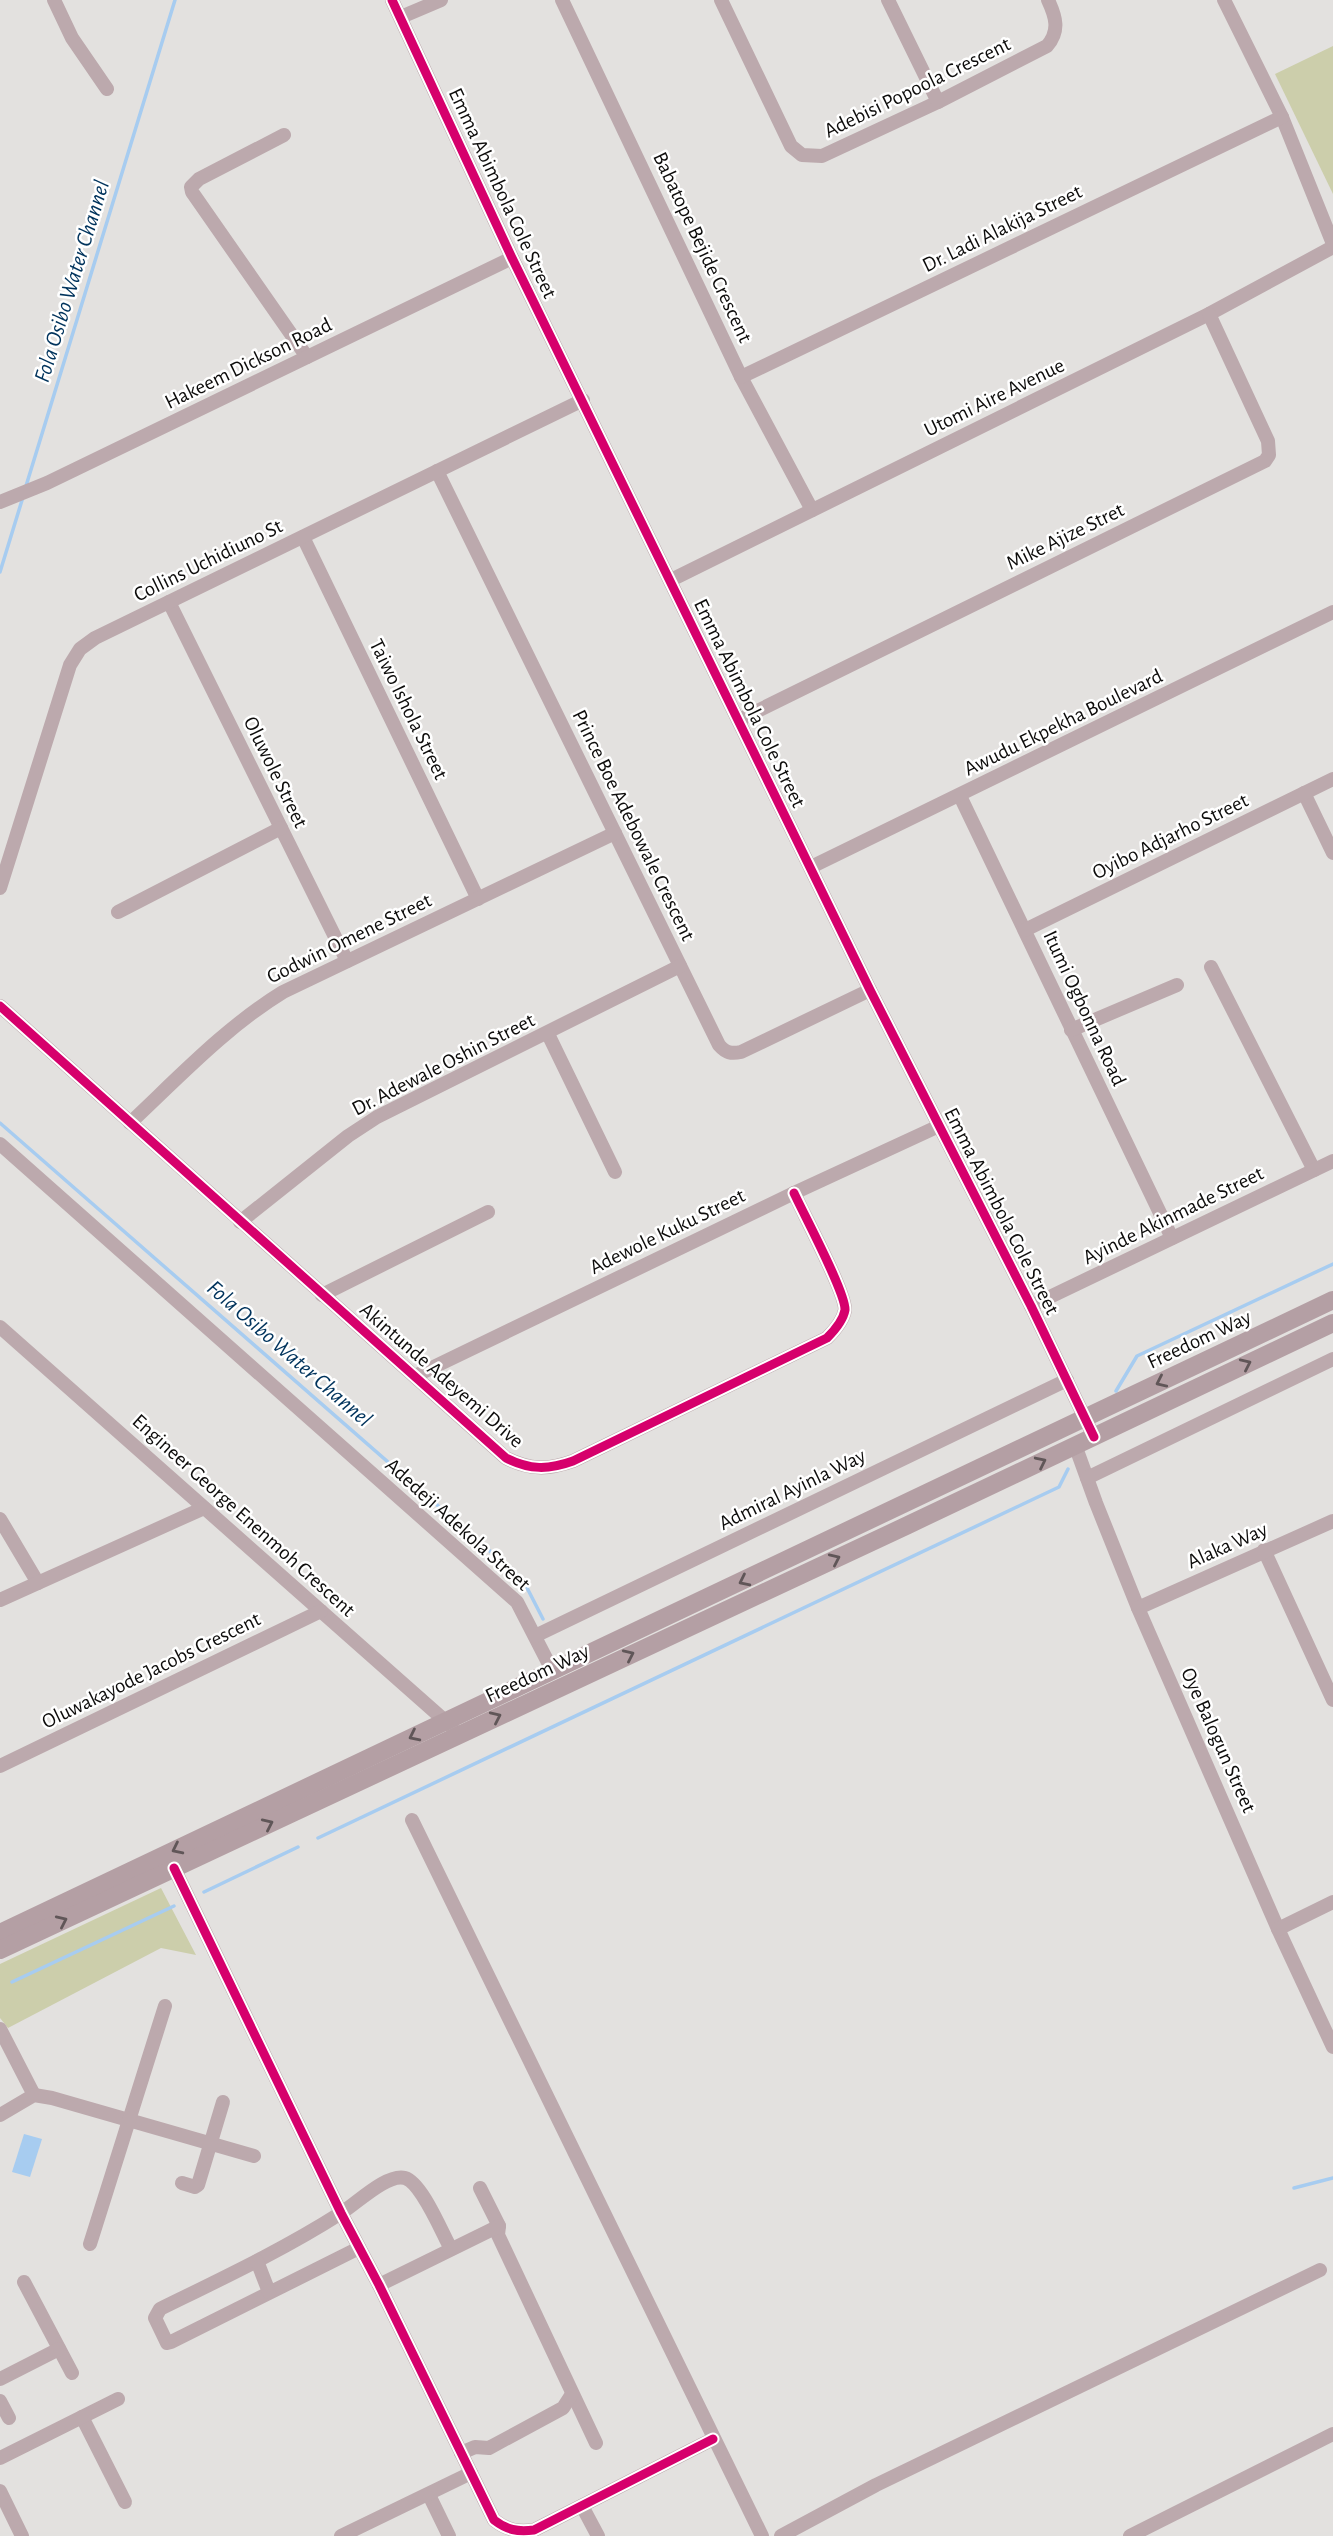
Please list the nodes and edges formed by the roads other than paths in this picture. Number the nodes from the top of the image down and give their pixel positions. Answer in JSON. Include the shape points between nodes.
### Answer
{"nodes":[{"id":1,"x":54,"y":0,"type":"edge"},
{"id":2,"x":392,"y":0,"type":"edge"},
{"id":3,"x":441,"y":0,"type":"edge"},
{"id":4,"x":562,"y":0,"type":"edge"},
{"id":5,"x":721,"y":0,"type":"edge"},
{"id":6,"x":888,"y":0,"type":"edge"},
{"id":7,"x":1048,"y":0,"type":"edge"},
{"id":8,"x":1224,"y":0,"type":"edge"},
{"id":9,"x":401,"y":17,"type":"junction"},
{"id":10,"x":107,"y":89,"type":"dead end"},
{"id":11,"x":938,"y":102,"type":"junction"},
{"id":12,"x":1282,"y":117,"type":"junction"},
{"id":13,"x":284,"y":135,"type":"dead end"},
{"id":14,"x":1333,"y":245,"type":"edge"},
{"id":15,"x":512,"y":258,"type":"junction"},
{"id":16,"x":1209,"y":314,"type":"junction"},
{"id":17,"x":307,"y":357,"type":"junction"},
{"id":18,"x":741,"y":377,"type":"junction"},
{"id":19,"x":583,"y":400,"type":"junction"},
{"id":20,"x":437,"y":471,"type":"junction"},
{"id":21,"x":0,"y":502,"type":"edge"},
{"id":22,"x":812,"y":510,"type":"junction"},
{"id":23,"x":303,"y":537,"type":"junction"},
{"id":24,"x":671,"y":580,"type":"junction"},
{"id":25,"x":169,"y":602,"type":"junction"},
{"id":26,"x":1333,"y":612,"type":"edge"},
{"id":27,"x":739,"y":720,"type":"junction"},
{"id":28,"x":1333,"y":779,"type":"edge"},
{"id":29,"x":1304,"y":793,"type":"junction"},
{"id":30,"x":960,"y":796,"type":"junction"},
{"id":31,"x":281,"y":828,"type":"junction"},
{"id":32,"x":615,"y":833,"type":"junction"},
{"id":33,"x":1333,"y":853,"type":"edge"},
{"id":34,"x":811,"y":867,"type":"junction"},
{"id":35,"x":0,"y":888,"type":"edge"},
{"id":36,"x":478,"y":898,"type":"junction"},
{"id":37,"x":118,"y":912,"type":"dead end"},
{"id":38,"x":1025,"y":930,"type":"junction"},
{"id":39,"x":346,"y":961,"type":"junction"},
{"id":40,"x":680,"y":966,"type":"junction"},
{"id":41,"x":1211,"y":967,"type":"dead end"},
{"id":42,"x":1177,"y":985,"type":"dead end"},
{"id":43,"x":870,"y":990,"type":"junction"},
{"id":44,"x":0,"y":1006,"type":"edge"},
{"id":45,"x":1071,"y":1030,"type":"junction"},
{"id":46,"x":548,"y":1034,"type":"junction"},
{"id":47,"x":130,"y":1123,"type":"junction"},
{"id":48,"x":939,"y":1126,"type":"junction"},
{"id":49,"x":0,"y":1144,"type":"edge"},
{"id":50,"x":1333,"y":1161,"type":"edge"},
{"id":51,"x":1314,"y":1170,"type":"junction"},
{"id":52,"x":615,"y":1172,"type":"dead end"},
{"id":53,"x":794,"y":1193,"type":"junction"},
{"id":54,"x":488,"y":1212,"type":"dead end"},
{"id":55,"x":240,"y":1222,"type":"junction"},
{"id":56,"x":1172,"y":1238,"type":"junction"},
{"id":57,"x":322,"y":1294,"type":"junction"},
{"id":58,"x":1333,"y":1300,"type":"edge"},
{"id":59,"x":1031,"y":1306,"type":"junction"},
{"id":60,"x":1333,"y":1323,"type":"edge"},
{"id":61,"x":0,"y":1327,"type":"edge"},
{"id":62,"x":1333,"y":1359,"type":"edge"},
{"id":63,"x":415,"y":1376,"type":"junction"},
{"id":64,"x":1067,"y":1380,"type":"junction"},
{"id":65,"x":1085,"y":1418,"type":"junction"},
{"id":66,"x":1094,"y":1437,"type":"junction"},
{"id":67,"x":1075,"y":1445,"type":"junction"},
{"id":68,"x":1087,"y":1479,"type":"junction"},
{"id":69,"x":204,"y":1508,"type":"junction"},
{"id":70,"x":0,"y":1519,"type":"edge"},
{"id":71,"x":1333,"y":1521,"type":"edge"},
{"id":72,"x":1264,"y":1550,"type":"junction"},
{"id":73,"x":38,"y":1583,"type":"junction"},
{"id":74,"x":0,"y":1600,"type":"edge"},
{"id":75,"x":1138,"y":1608,"type":"junction"},
{"id":76,"x":321,"y":1611,"type":"junction"},
{"id":77,"x":535,"y":1636,"type":"junction"},
{"id":78,"x":553,"y":1672,"type":"junction"},
{"id":79,"x":1333,"y":1700,"type":"edge"},
{"id":80,"x":444,"y":1721,"type":"junction"},
{"id":81,"x":461,"y":1733,"type":"junction"},
{"id":82,"x":0,"y":1766,"type":"edge"},
{"id":83,"x":411,"y":1820,"type":"dead end"},
{"id":84,"x":174,"y":1868,"type":"junction"},
{"id":85,"x":1333,"y":1902,"type":"edge"},
{"id":86,"x":1278,"y":1929,"type":"junction"},
{"id":87,"x":0,"y":1933,"type":"edge"},
{"id":88,"x":0,"y":1950,"type":"edge"},
{"id":89,"x":165,"y":2006,"type":"dead end"},
{"id":90,"x":0,"y":2029,"type":"edge"},
{"id":91,"x":1333,"y":2047,"type":"edge"},
{"id":92,"x":34,"y":2095,"type":"junction"},
{"id":93,"x":223,"y":2102,"type":"dead end"},
{"id":94,"x":0,"y":2115,"type":"edge"},
{"id":95,"x":128,"y":2121,"type":"junction"},
{"id":96,"x":210,"y":2144,"type":"junction"},
{"id":97,"x":254,"y":2156,"type":"dead end"},
{"id":98,"x":182,"y":2183,"type":"dead end"},
{"id":99,"x":480,"y":2188,"type":"dead end"},
{"id":100,"x":341,"y":2213,"type":"junction"},
{"id":101,"x":499,"y":2226,"type":"junction"},
{"id":102,"x":90,"y":2244,"type":"dead end"},
{"id":103,"x":359,"y":2248,"type":"junction"},
{"id":104,"x":451,"y":2249,"type":"junction"},
{"id":105,"x":257,"y":2262,"type":"junction"},
{"id":106,"x":1320,"y":2270,"type":"dead end"},
{"id":107,"x":24,"y":2282,"type":"dead end"},
{"id":108,"x":379,"y":2285,"type":"junction"},
{"id":109,"x":270,"y":2292,"type":"junction"},
{"id":110,"x":59,"y":2349,"type":"junction"},
{"id":111,"x":72,"y":2373,"type":"dead end"},
{"id":112,"x":0,"y":2379,"type":"edge"},
{"id":113,"x":572,"y":2394,"type":"junction"},
{"id":114,"x":118,"y":2399,"type":"dead end"},
{"id":115,"x":0,"y":2401,"type":"edge"},
{"id":116,"x":82,"y":2417,"type":"junction"},
{"id":117,"x":9,"y":2418,"type":"dead end"},
{"id":118,"x":1333,"y":2434,"type":"edge"},
{"id":119,"x":713,"y":2439,"type":"junction"},
{"id":120,"x":596,"y":2443,"type":"dead end"},
{"id":121,"x":461,"y":2453,"type":"junction"},
{"id":122,"x":0,"y":2458,"type":"edge"},
{"id":123,"x":471,"y":2473,"type":"junction"},
{"id":124,"x":0,"y":2491,"type":"edge"},
{"id":125,"x":429,"y":2495,"type":"junction"},
{"id":126,"x":125,"y":2502,"type":"dead end"},
{"id":127,"x":582,"y":2506,"type":"junction"},
{"id":128,"x":22,"y":2536,"type":"edge"},
{"id":129,"x":341,"y":2536,"type":"edge"},
{"id":130,"x":449,"y":2536,"type":"edge"},
{"id":131,"x":598,"y":2536,"type":"edge"},
{"id":132,"x":762,"y":2536,"type":"edge"},
{"id":133,"x":781,"y":2536,"type":"edge"},
{"id":134,"x":1130,"y":2536,"type":"edge"}],
"edges":[{"from":1,"to":10,"type":"street","via":[[72,38]]},
{"from":2,"to":9,"type":"street","name":"Emma Abimbola Cole Street"},
{"from":3,"to":9,"type":"street"},
{"from":4,"to":18,"type":"street","name":"Babatope Bejide Crescent"},
{"from":5,"to":11,"type":"street","name":"Adebisi Popoola Crescent","via":[[791,146],[802,155],[822,156]]},
{"from":6,"to":11,"type":"street"},
{"from":7,"to":11,"type":"street","name":"Adebisi Popoola Crescent","via":[[1057,26],[1047,46]]},
{"from":8,"to":12,"type":"street"},
{"from":9,"to":15,"type":"street","name":"Emma Abimbola Cole Street"},
{"from":12,"to":14,"type":"street"},
{"from":12,"to":18,"type":"street","name":"Dr. Ladi Alakija Street"},
{"from":13,"to":17,"type":"street","via":[[191,187]]},
{"from":14,"to":16,"type":"street","name":"Utomi Aire Avenue"},
{"from":15,"to":17,"type":"street","name":"Hakeem Dickson Road"},
{"from":15,"to":19,"type":"street","name":"Emma Abimbola Cole Street"},
{"from":16,"to":22,"type":"street","name":"Utomi Aire Avenue"},
{"from":16,"to":27,"type":"street","name":"Mike Ajize Stret","via":[[1268,441],[1265,461]]},
{"from":17,"to":21,"type":"street","name":"Hakeem Dickson Road"},
{"from":18,"to":22,"type":"street","name":"Babatope Bejide Crescent"},
{"from":19,"to":20,"type":"street","name":"Collins Uchidiuno St"},
{"from":19,"to":24,"type":"street","name":"Emma Abimbola Cole Street"},
{"from":20,"to":23,"type":"street","name":"Collins Uchidiuno St"},
{"from":20,"to":32,"type":"street","name":"Prince Boe Adebowale Crescent"},
{"from":22,"to":24,"type":"street","name":"Utomi Aire Avenue"},
{"from":23,"to":25,"type":"street","name":"Collins Uchidiuno St"},
{"from":23,"to":36,"type":"street","name":"Taiwo Ishola Street"},
{"from":24,"to":27,"type":"street","name":"Emma Abimbola Cole Street"},
{"from":25,"to":31,"type":"street","name":"Oluwole Street"},
{"from":25,"to":35,"type":"street","name":"Collins Uchidiuno St","via":[[95,638],[80,649],[70,665]]},
{"from":26,"to":30,"type":"street","name":"Awudu Ekpekha Boulevard"},
{"from":27,"to":34,"type":"street","name":"Emma Abimbola Cole Street"},
{"from":28,"to":29,"type":"street","name":"Oyibo Adjarho Street"},
{"from":29,"to":33,"type":"street"},
{"from":29,"to":38,"type":"street","name":"Oyibo Adjarho Street"},
{"from":30,"to":34,"type":"street","name":"Awudu Ekpekha Boulevard"},
{"from":30,"to":38,"type":"street","name":"Itumi Ogbonna Road"},
{"from":31,"to":37,"type":"street"},
{"from":31,"to":39,"type":"street","name":"Oluwole Street"},
{"from":32,"to":36,"type":"street","name":"Godwin Omene Street"},
{"from":32,"to":40,"type":"street","name":"Prince Boe Adebowale Crescent"},
{"from":34,"to":43,"type":"street","name":"Emma Abimbola Cole Street"},
{"from":36,"to":39,"type":"street","name":"Godwin Omene Street"},
{"from":38,"to":45,"type":"street","name":"Itumi Ogbonna Road"},
{"from":39,"to":47,"type":"street","name":"Godwin Omene Street","via":[[257,1008]]},
{"from":40,"to":43,"type":"street","name":"Prince Boe Adebowale Crescent","via":[[719,1045],[732,1053]]},
{"from":40,"to":46,"type":"street","name":"Dr. Adewale Oshin Street"},
{"from":41,"to":51,"type":"street"},
{"from":42,"to":45,"type":"street"},
{"from":43,"to":48,"type":"street","name":"Emma Abimbola Cole Street"},
{"from":44,"to":47,"type":"street","name":"Akintunde Adeyemi Drive"},
{"from":45,"to":56,"type":"street","name":"Itumi Ogbonna Road"},
{"from":46,"to":52,"type":"street"},
{"from":46,"to":55,"type":"street","name":"Dr. Adewale Oshin Street","via":[[377,1117]]},
{"from":47,"to":55,"type":"street","name":"Akintunde Adeyemi Drive"},
{"from":48,"to":53,"type":"street","name":"Adewole Kuku Street"},
{"from":48,"to":59,"type":"street","name":"Emma Abimbola Cole Street"},
{"from":49,"to":77,"type":"street","name":"Adedeji Adekola Street","via":[[494,1581],[516,1602]]},
{"from":50,"to":51,"type":"street","name":"Ayinde Akinmade Street"},
{"from":51,"to":56,"type":"street","name":"Ayinde Akinmade Street"},
{"from":53,"to":63,"type":"street","name":"Adewole Kuku Street"},
{"from":53,"to":63,"type":"street","name":"Akintunde Adeyemi Drive","via":[[842,1294],[845,1314],[835,1330],[827,1338],[585,1456],[538,1469],[506,1458]]},
{"from":54,"to":57,"type":"street"},
{"from":55,"to":57,"type":"street","name":"Akintunde Adeyemi Drive"},
{"from":56,"to":59,"type":"street","name":"Ayinde Akinmade Street"},
{"from":57,"to":63,"type":"street","name":"Akintunde Adeyemi Drive"},
{"from":58,"to":65,"type":"main road","name":"Freedom Way","one_way":true},
{"from":59,"to":64,"type":"street","name":"Emma Abimbola Cole Street"},
{"from":66,"to":60,"type":"main road","name":"Freedom Way","one_way":true},
{"from":61,"to":69,"type":"street","name":"Engineer George Enenmoh Crescent"},
{"from":62,"to":68,"type":"street"},
{"from":64,"to":65,"type":"street","name":"Emma Abimbola Cole Street"},
{"from":64,"to":77,"type":"street","name":"Admiral Ayinla Way"},
{"from":65,"to":66,"type":"street"},
{"from":65,"to":78,"type":"main road","name":"Freedom Way","one_way":true},
{"from":66,"to":67,"type":"main road","name":"Freedom Way"},
{"from":67,"to":68,"type":"street","name":"Oye Balogun Street"},
{"from":81,"to":67,"type":"main road","name":"Freedom Way","one_way":true},
{"from":68,"to":75,"type":"street","name":"Oye Balogun Street"},
{"from":69,"to":73,"type":"street"},
{"from":69,"to":76,"type":"street","name":"Engineer George Enenmoh Crescent"},
{"from":70,"to":73,"type":"street"},
{"from":71,"to":72,"type":"street","name":"Alaka Way"},
{"from":72,"to":75,"type":"street","name":"Alaka Way"},
{"from":72,"to":79,"type":"street"},
{"from":73,"to":74,"type":"street"},
{"from":75,"to":86,"type":"street","name":"Oye Balogun Street"},
{"from":76,"to":80,"type":"street","name":"Engineer George Enenmoh Crescent"},
{"from":76,"to":82,"type":"street","name":"Oluwakayode Jacobs Crescent"},
{"from":77,"to":78,"type":"street","name":"Adedeji Adekola Street"},
{"from":78,"to":80,"type":"main road","name":"Freedom Way"},
{"from":80,"to":81,"type":"street","name":"Engineer George Enenmoh Crescent"},
{"from":80,"to":87,"type":"main road","name":"Freedom Way","one_way":true},
{"from":84,"to":81,"type":"main road","name":"Freedom Way","one_way":true},
{"from":83,"to":119,"type":"street"},
{"from":88,"to":84,"type":"main road","name":"Freedom Way","one_way":true},
{"from":84,"to":100,"type":"street"},
{"from":85,"to":86,"type":"street"},
{"from":86,"to":91,"type":"street","name":"Oye Balogun Street"},
{"from":89,"to":95,"type":"street"},
{"from":90,"to":92,"type":"street"},
{"from":92,"to":94,"type":"street"},
{"from":92,"to":95,"type":"street"},
{"from":93,"to":96,"type":"street"},
{"from":95,"to":96,"type":"street"},
{"from":95,"to":102,"type":"street"},
{"from":96,"to":97,"type":"street"},
{"from":96,"to":98,"type":"street","via":[[197,2186]]},
{"from":99,"to":101,"type":"street"},
{"from":100,"to":103,"type":"street"},
{"from":100,"to":104,"type":"street","via":[[391,2178],[402,2177],[421,2193]]},
{"from":100,"to":105,"type":"street"},
{"from":101,"to":104,"type":"street"},
{"from":101,"to":113,"type":"street","via":[[498,2235]]},
{"from":103,"to":108,"type":"street"},
{"from":103,"to":109,"type":"street"},
{"from":104,"to":108,"type":"street"},
{"from":105,"to":109,"type":"street"},
{"from":105,"to":109,"type":"street","via":[[160,2309],[155,2318],[167,2343]]},
{"from":106,"to":133,"type":"street","via":[[876,2485]]},
{"from":107,"to":110,"type":"street"},
{"from":108,"to":121,"type":"street"},
{"from":110,"to":111,"type":"street"},
{"from":110,"to":112,"type":"street"},
{"from":113,"to":120,"type":"street"},
{"from":113,"to":121,"type":"street","via":[[563,2408],[489,2448]]},
{"from":114,"to":116,"type":"street"},
{"from":115,"to":117,"type":"street"},
{"from":116,"to":122,"type":"street"},
{"from":116,"to":126,"type":"street"},
{"from":118,"to":134,"type":"street"},
{"from":119,"to":127,"type":"street"},
{"from":119,"to":132,"type":"street"},
{"from":121,"to":123,"type":"street"},
{"from":123,"to":125,"type":"street"},
{"from":123,"to":127,"type":"street","via":[[494,2519],[506,2529],[534,2530]]},
{"from":124,"to":128,"type":"street"},
{"from":125,"to":129,"type":"street"},
{"from":125,"to":130,"type":"street"},
{"from":127,"to":131,"type":"street"}]}
